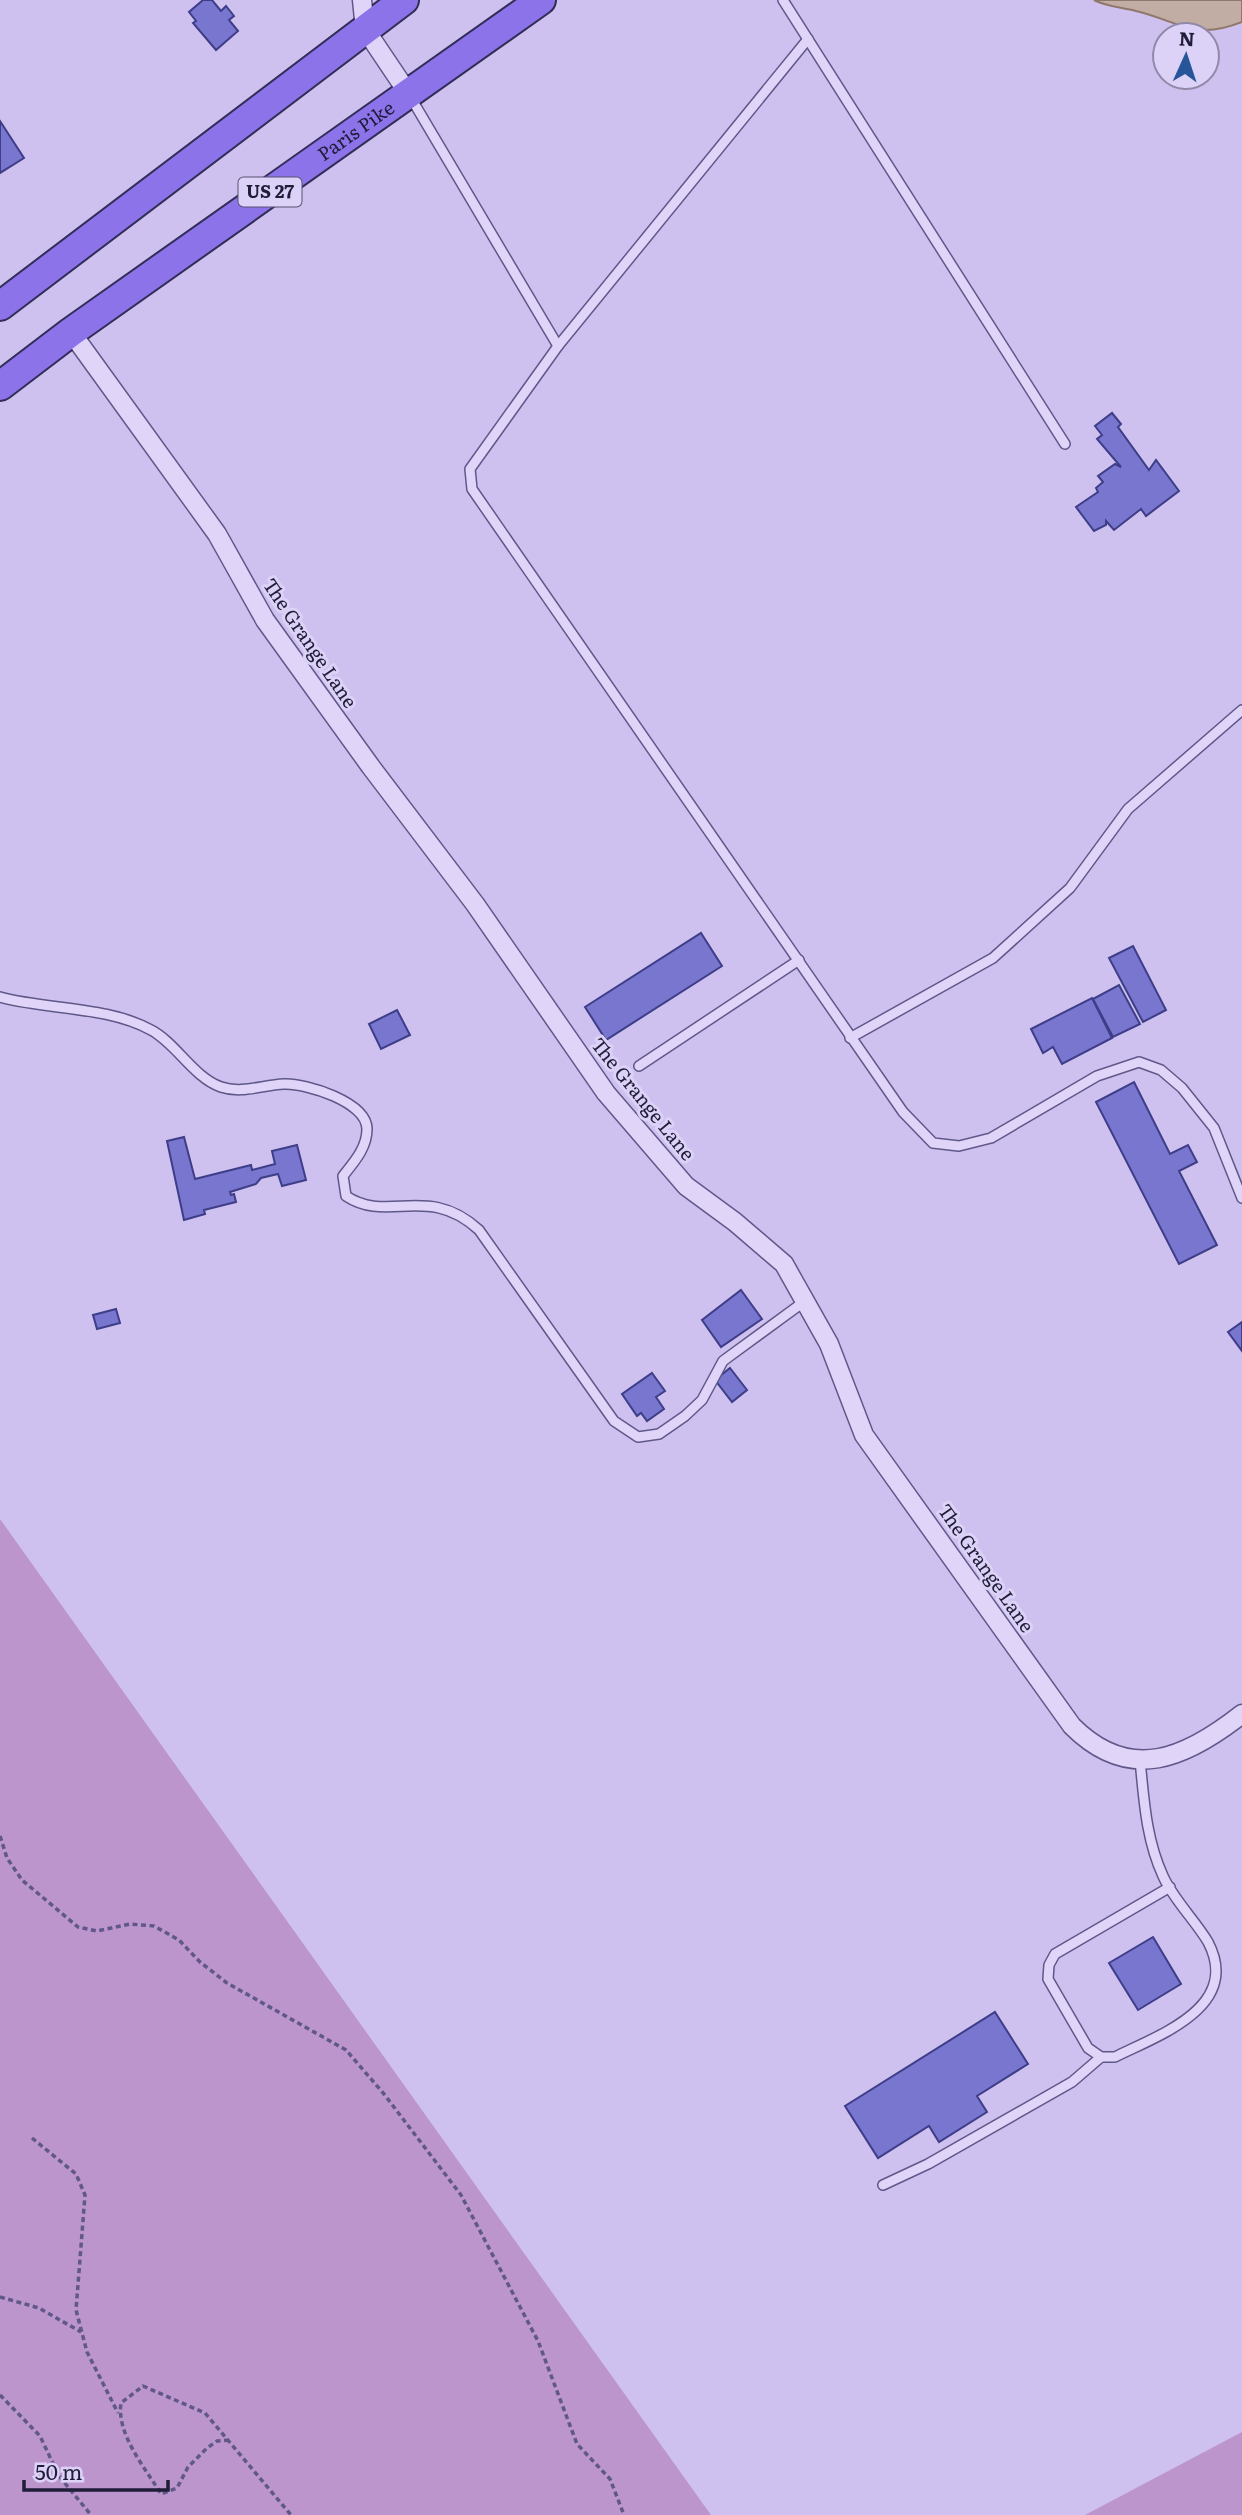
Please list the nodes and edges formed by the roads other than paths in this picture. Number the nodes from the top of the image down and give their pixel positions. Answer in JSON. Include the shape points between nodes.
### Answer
{"nodes":[{"id":1,"x":362,"y":0,"type":"edge"},
{"id":2,"x":404,"y":0,"type":"edge"},
{"id":3,"x":541,"y":0,"type":"edge"},
{"id":4,"x":783,"y":0,"type":"edge"},
{"id":5,"x":365,"y":29,"type":"junction"},
{"id":6,"x":808,"y":39,"type":"junction"},
{"id":7,"x":408,"y":93,"type":"junction"},
{"id":8,"x":0,"y":306,"type":"edge"},
{"id":9,"x":71,"y":332,"type":"junction"},
{"id":10,"x":558,"y":346,"type":"junction"},
{"id":11,"x":0,"y":386,"type":"edge"},
{"id":12,"x":1065,"y":443,"type":"dead end"},
{"id":13,"x":1242,"y":710,"type":"edge"},
{"id":14,"x":799,"y":960,"type":"junction"},
{"id":15,"x":0,"y":997,"type":"edge"},
{"id":16,"x":850,"y":1038,"type":"junction"},
{"id":17,"x":639,"y":1066,"type":"dead end"},
{"id":18,"x":1242,"y":1198,"type":"edge"},
{"id":19,"x":805,"y":1301,"type":"junction"},
{"id":20,"x":1242,"y":1714,"type":"edge"},
{"id":21,"x":1140,"y":1760,"type":"junction"},
{"id":22,"x":1170,"y":1887,"type":"junction"},
{"id":23,"x":1101,"y":2057,"type":"junction"},
{"id":24,"x":884,"y":2185,"type":"dead end"}],
"edges":[{"from":1,"to":5,"type":"street"},
{"from":2,"to":5,"type":"highway"},
{"from":3,"to":7,"type":"highway","name":"Paris Pike","number":"US 27"},
{"from":4,"to":6,"type":"lane"},
{"from":5,"to":7,"type":"street"},
{"from":5,"to":8,"type":"highway"},
{"from":6,"to":10,"type":"lane"},
{"from":6,"to":12,"type":"lane"},
{"from":7,"to":9,"type":"highway","name":"Paris Pike","number":"US 27"},
{"from":7,"to":10,"type":"lane"},
{"from":9,"to":11,"type":"highway","name":"Paris Pike","number":"US 27"},
{"from":9,"to":19,"type":"street","name":"The Grange Lane","via":[[217,534],[265,620],[475,904],[606,1093],[686,1186],[784,1264]]},
{"from":10,"to":14,"type":"lane","via":[[470,469],[472,489]]},
{"from":13,"to":16,"type":"lane","via":[[1128,809],[1070,888],[993,958]]},
{"from":14,"to":16,"type":"lane"},
{"from":14,"to":17,"type":"lane"},
{"from":15,"to":19,"type":"lane","via":[[152,1030],[218,1086],[239,1091],[286,1084],[319,1090],[344,1102],[368,1126],[365,1144],[343,1176],[346,1196],[370,1206],[423,1205],[461,1214],[479,1230],[614,1421],[638,1437],[659,1434],[685,1416],[702,1400],[723,1361]]},
{"from":16,"to":18,"type":"lane","via":[[903,1112],[933,1143],[958,1146],[991,1138],[1097,1076],[1139,1062],[1161,1070],[1182,1087],[1214,1128]]},
{"from":19,"to":21,"type":"street","name":"The Grange Lane","via":[[829,1344],[864,1435],[1072,1726],[1099,1748]]},
{"from":20,"to":21,"type":"street","name":"The Grange Lane","via":[[1191,1749],[1163,1760]]},
{"from":21,"to":22,"type":"lane","via":[[1146,1823]]},
{"from":22,"to":23,"type":"lane","via":[[1210,1945],[1217,1962],[1216,1987],[1205,2008],[1177,2026],[1115,2057]]},
{"from":22,"to":23,"type":"lane","via":[[1055,1954],[1049,1965],[1048,1979],[1088,2048]]},
{"from":23,"to":24,"type":"lane","via":[[1072,2082]]}]}
